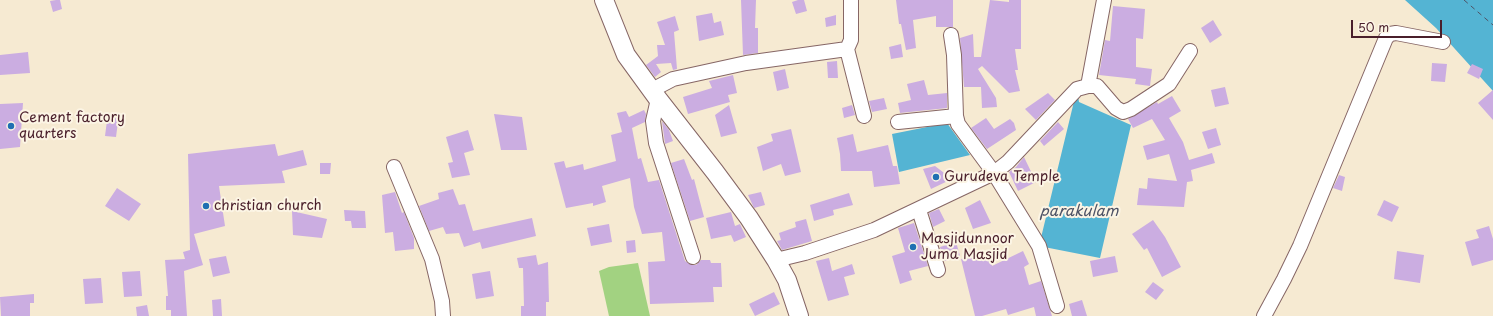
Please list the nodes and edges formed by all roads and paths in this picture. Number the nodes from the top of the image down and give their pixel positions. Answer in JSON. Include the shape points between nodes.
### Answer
{"nodes":[{"id":1,"x":604,"y":0,"type":"edge"},
{"id":2,"x":851,"y":0,"type":"edge"},
{"id":3,"x":1104,"y":0,"type":"edge"},
{"id":4,"x":951,"y":35,"type":"dead end"},
{"id":5,"x":1443,"y":42,"type":"dead end"},
{"id":6,"x":847,"y":49,"type":"junction"},
{"id":7,"x":1190,"y":52,"type":"dead end"},
{"id":8,"x":1088,"y":86,"type":"junction"},
{"id":9,"x":655,"y":95,"type":"junction"},
{"id":10,"x":864,"y":116,"type":"dead end"},
{"id":11,"x":956,"y":116,"type":"junction"},
{"id":12,"x":898,"y":122,"type":"dead end"},
{"id":13,"x":394,"y":167,"type":"dead end"},
{"id":14,"x":994,"y":172,"type":"junction"},
{"id":15,"x":919,"y":210,"type":"junction"},
{"id":16,"x":693,"y":257,"type":"dead end"},
{"id":17,"x":776,"y":260,"type":"junction"},
{"id":18,"x":938,"y":270,"type":"dead end"},
{"id":19,"x":1057,"y":306,"type":"dead end"},
{"id":20,"x":443,"y":316,"type":"edge"},
{"id":21,"x":799,"y":316,"type":"edge"},
{"id":22,"x":1264,"y":316,"type":"edge"}],
"edges":[{"from":1,"to":9,"type":"main road","via":[[621,45]]},
{"from":2,"to":6,"type":"street","via":[[851,40]]},
{"from":3,"to":8,"type":"street"},
{"from":4,"to":11,"type":"street"},
{"from":5,"to":22,"type":"street","via":[[1401,33],[1390,34],[1386,38],[1300,246]]},
{"from":6,"to":9,"type":"street","via":[[746,63],[673,79]]},
{"from":6,"to":10,"type":"street"},
{"from":7,"to":8,"type":"street","via":[[1169,84],[1123,112],[1116,108],[1097,86]]},
{"from":8,"to":14,"type":"street","via":[[1077,90],[1008,162]]},
{"from":9,"to":16,"type":"street","via":[[653,120],[656,143]]},
{"from":9,"to":17,"type":"main road","via":[[716,172]]},
{"from":11,"to":12,"type":"street"},
{"from":11,"to":14,"type":"street","via":[[958,124]]},
{"from":13,"to":20,"type":"street","via":[[432,259]]},
{"from":14,"to":15,"type":"street"},
{"from":14,"to":19,"type":"street","via":[[1039,246]]},
{"from":15,"to":17,"type":"street","via":[[854,237]]},
{"from":15,"to":18,"type":"street"},
{"from":17,"to":21,"type":"main road","via":[[787,280]]}]}
